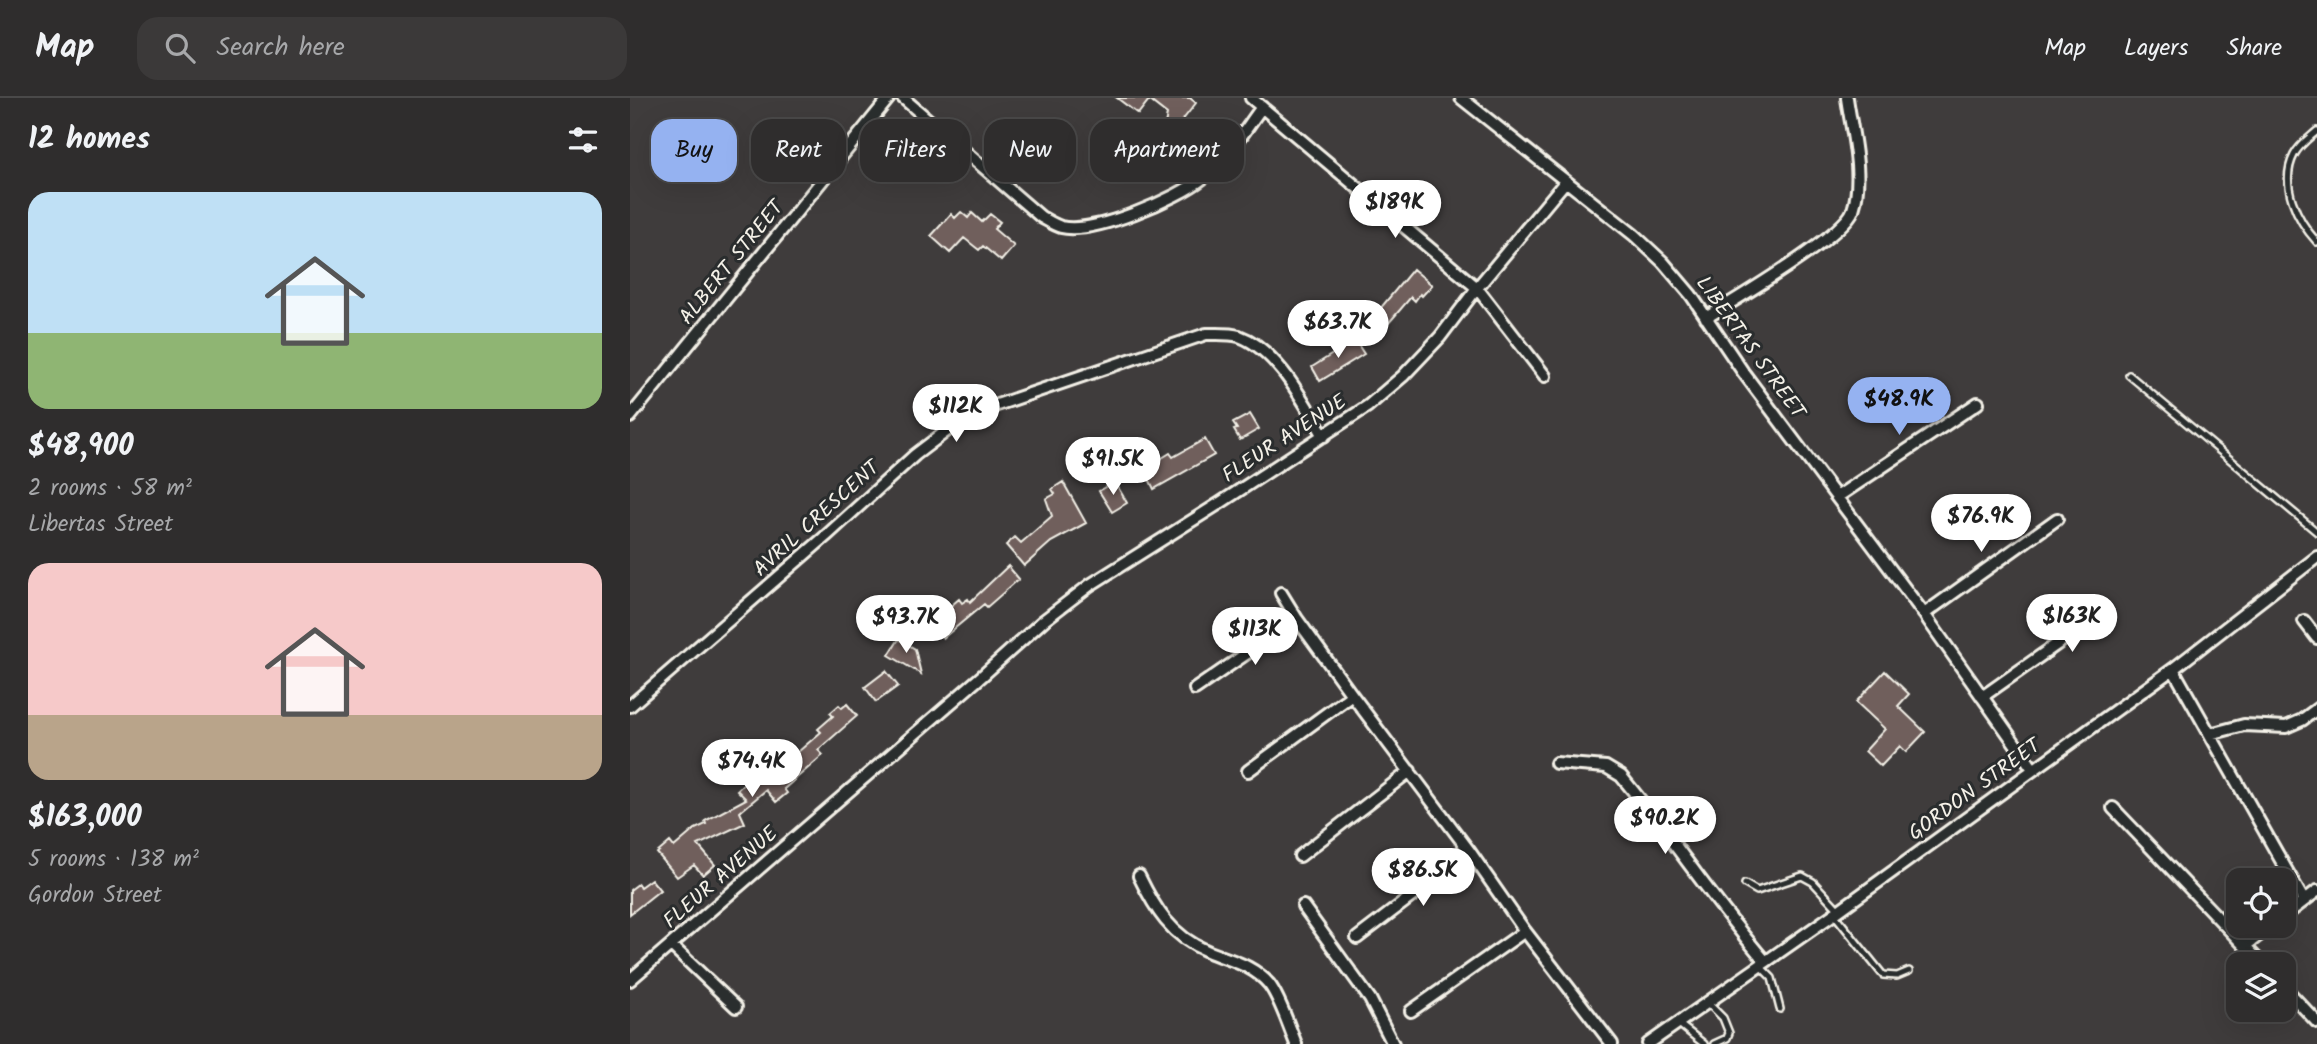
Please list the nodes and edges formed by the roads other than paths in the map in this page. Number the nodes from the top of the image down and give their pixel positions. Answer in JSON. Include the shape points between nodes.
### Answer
{"nodes":[{"id":1,"x":889,"y":98,"type":"edge"},
{"id":2,"x":903,"y":98,"type":"edge"},
{"id":3,"x":1251,"y":98,"type":"edge"},
{"id":4,"x":1461,"y":98,"type":"edge"},
{"id":5,"x":1847,"y":98,"type":"edge"},
{"id":6,"x":1262,"y":107,"type":"junction"},
{"id":7,"x":2317,"y":131,"type":"edge"},
{"id":8,"x":1565,"y":182,"type":"junction"},
{"id":9,"x":2317,"y":242,"type":"edge"},
{"id":10,"x":1477,"y":288,"type":"junction"},
{"id":11,"x":1706,"y":318,"type":"junction"},
{"id":12,"x":2129,"y":375,"type":"dead end"},
{"id":13,"x":1545,"y":376,"type":"dead end"},
{"id":14,"x":1978,"y":403,"type":"dead end"},
{"id":15,"x":630,"y":417,"type":"edge"},
{"id":16,"x":1324,"y":436,"type":"junction"},
{"id":17,"x":1837,"y":497,"type":"junction"},
{"id":18,"x":2057,"y":519,"type":"dead end"},
{"id":19,"x":2317,"y":532,"type":"edge"},
{"id":20,"x":2317,"y":558,"type":"edge"},
{"id":21,"x":1281,"y":593,"type":"dead end"},
{"id":22,"x":1924,"y":614,"type":"junction"},
{"id":23,"x":2097,"y":616,"type":"dead end"},
{"id":24,"x":1297,"y":619,"type":"junction"},
{"id":25,"x":2304,"y":621,"type":"dead end"},
{"id":26,"x":2317,"y":638,"type":"edge"},
{"id":27,"x":2173,"y":668,"type":"junction"},
{"id":28,"x":1195,"y":690,"type":"dead end"},
{"id":29,"x":1352,"y":695,"type":"junction"},
{"id":30,"x":1982,"y":697,"type":"junction"},
{"id":31,"x":630,"y":706,"type":"edge"},
{"id":32,"x":2317,"y":709,"type":"edge"},
{"id":33,"x":2210,"y":734,"type":"junction"},
{"id":34,"x":1556,"y":762,"type":"dead end"},
{"id":35,"x":2034,"y":769,"type":"junction"},
{"id":36,"x":1248,"y":771,"type":"dead end"},
{"id":37,"x":1410,"y":771,"type":"junction"},
{"id":38,"x":2113,"y":808,"type":"dead end"},
{"id":39,"x":1470,"y":852,"type":"junction"},
{"id":40,"x":1300,"y":856,"type":"dead end"},
{"id":41,"x":1139,"y":876,"type":"dead end"},
{"id":42,"x":1745,"y":884,"type":"dead end"},
{"id":43,"x":2317,"y":891,"type":"edge"},
{"id":44,"x":2304,"y":901,"type":"junction"},
{"id":45,"x":1303,"y":906,"type":"dead end"},
{"id":46,"x":2296,"y":907,"type":"edge"},
{"id":47,"x":1837,"y":912,"type":"junction"},
{"id":48,"x":1525,"y":931,"type":"junction"},
{"id":49,"x":1357,"y":938,"type":"dead end"},
{"id":50,"x":2255,"y":938,"type":"edge"},
{"id":51,"x":671,"y":945,"type":"junction"},
{"id":52,"x":2245,"y":946,"type":"junction"},
{"id":53,"x":2251,"y":952,"type":"edge"},
{"id":54,"x":1762,"y":963,"type":"junction"},
{"id":55,"x":1909,"y":971,"type":"dead end"},
{"id":56,"x":630,"y":980,"type":"edge"},
{"id":57,"x":2296,"y":999,"type":"edge"},
{"id":58,"x":1706,"y":1001,"type":"junction"},
{"id":59,"x":736,"y":1007,"type":"dead end"},
{"id":60,"x":1780,"y":1009,"type":"dead end"},
{"id":61,"x":1411,"y":1011,"type":"dead end"},
{"id":62,"x":2317,"y":1021,"type":"edge"},
{"id":63,"x":1679,"y":1024,"type":"junction"},
{"id":64,"x":1296,"y":1044,"type":"edge"},
{"id":65,"x":1393,"y":1044,"type":"edge"},
{"id":66,"x":1612,"y":1044,"type":"edge"},
{"id":67,"x":1648,"y":1044,"type":"edge"},
{"id":68,"x":1704,"y":1044,"type":"edge"},
{"id":69,"x":1714,"y":1044,"type":"edge"}],
"edges":[{"from":1,"to":15,"type":"street","name":"ALBERT STREET"},
{"from":2,"to":6,"type":"street","via":[[1041,217],[1061,227],[1080,228],[1167,201],[1204,178]]},
{"from":3,"to":6,"type":"street"},
{"from":4,"to":8,"type":"street","name":"LIBERTAS STREET"},
{"from":5,"to":11,"type":"street","via":[[1856,160],[1853,212],[1824,242]]},
{"from":6,"to":10,"type":"street"},
{"from":7,"to":9,"type":"lane","via":[[2292,157],[2289,176],[2297,216]]},
{"from":8,"to":10,"type":"street","name":"FLEUR AVENUE"},
{"from":8,"to":11,"type":"street","name":"LIBERTAS STREET","via":[[1663,262]]},
{"from":10,"to":13,"type":"street"},
{"from":10,"to":16,"type":"street","name":"FLEUR AVENUE","via":[[1403,376]]},
{"from":11,"to":17,"type":"street","name":"LIBERTAS STREET"},
{"from":12,"to":19,"type":"lane"},
{"from":14,"to":17,"type":"street"},
{"from":16,"to":31,"type":"street","name":"AVRIL CRESCENT","via":[[1280,369],[1255,346],[1231,334],[1206,334],[965,417],[915,455]]},
{"from":16,"to":51,"type":"street","name":"FLEUR AVENUE","via":[[1090,585],[1043,621]]},
{"from":17,"to":22,"type":"street","name":"LIBERTAS STREET"},
{"from":18,"to":22,"type":"street"},
{"from":20,"to":27,"type":"street","name":"GORDON STREET"},
{"from":21,"to":24,"type":"street"},
{"from":22,"to":30,"type":"street","name":"LIBERTAS STREET"},
{"from":23,"to":30,"type":"street"},
{"from":24,"to":28,"type":"street"},
{"from":24,"to":29,"type":"street"},
{"from":25,"to":26,"type":"street"},
{"from":27,"to":33,"type":"street"},
{"from":27,"to":35,"type":"street","name":"GORDON STREET"},
{"from":29,"to":36,"type":"street"},
{"from":29,"to":37,"type":"street"},
{"from":30,"to":35,"type":"street","name":"LIBERTAS STREET"},
{"from":32,"to":33,"type":"street","via":[[2287,727],[2244,725]]},
{"from":33,"to":44,"type":"street"},
{"from":34,"to":54,"type":"street","via":[[1606,767],[1621,776]]},
{"from":35,"to":47,"type":"street","name":"GORDON STREET"},
{"from":37,"to":39,"type":"street"},
{"from":37,"to":40,"type":"street"},
{"from":38,"to":52,"type":"street"},
{"from":39,"to":48,"type":"street"},
{"from":39,"to":49,"type":"street"},
{"from":41,"to":64,"type":"street","via":[[1157,912],[1178,933],[1206,951],[1250,967],[1270,985]]},
{"from":42,"to":47,"type":"lane","via":[[1757,891],[1802,876],[1813,881]]},
{"from":43,"to":44,"type":"street"},
{"from":44,"to":46,"type":"street"},
{"from":45,"to":65,"type":"street","via":[[1370,999]]},
{"from":47,"to":54,"type":"street","name":"GORDON STREET"},
{"from":47,"to":55,"type":"lane","via":[[1883,975]]},
{"from":48,"to":61,"type":"street"},
{"from":48,"to":66,"type":"street"},
{"from":50,"to":52,"type":"street"},
{"from":51,"to":56,"type":"street","name":"FLEUR AVENUE"},
{"from":51,"to":59,"type":"street"},
{"from":52,"to":53,"type":"street"},
{"from":54,"to":58,"type":"street","name":"GORDON STREET"},
{"from":54,"to":60,"type":"lane","via":[[1772,978]]},
{"from":57,"to":62,"type":"street"},
{"from":58,"to":63,"type":"street","name":"GORDON STREET"},
{"from":58,"to":69,"type":"lane","via":[[1728,1028],[1727,1038]]},
{"from":63,"to":67,"type":"street","name":"GORDON STREET"},
{"from":63,"to":68,"type":"lane"}]}
